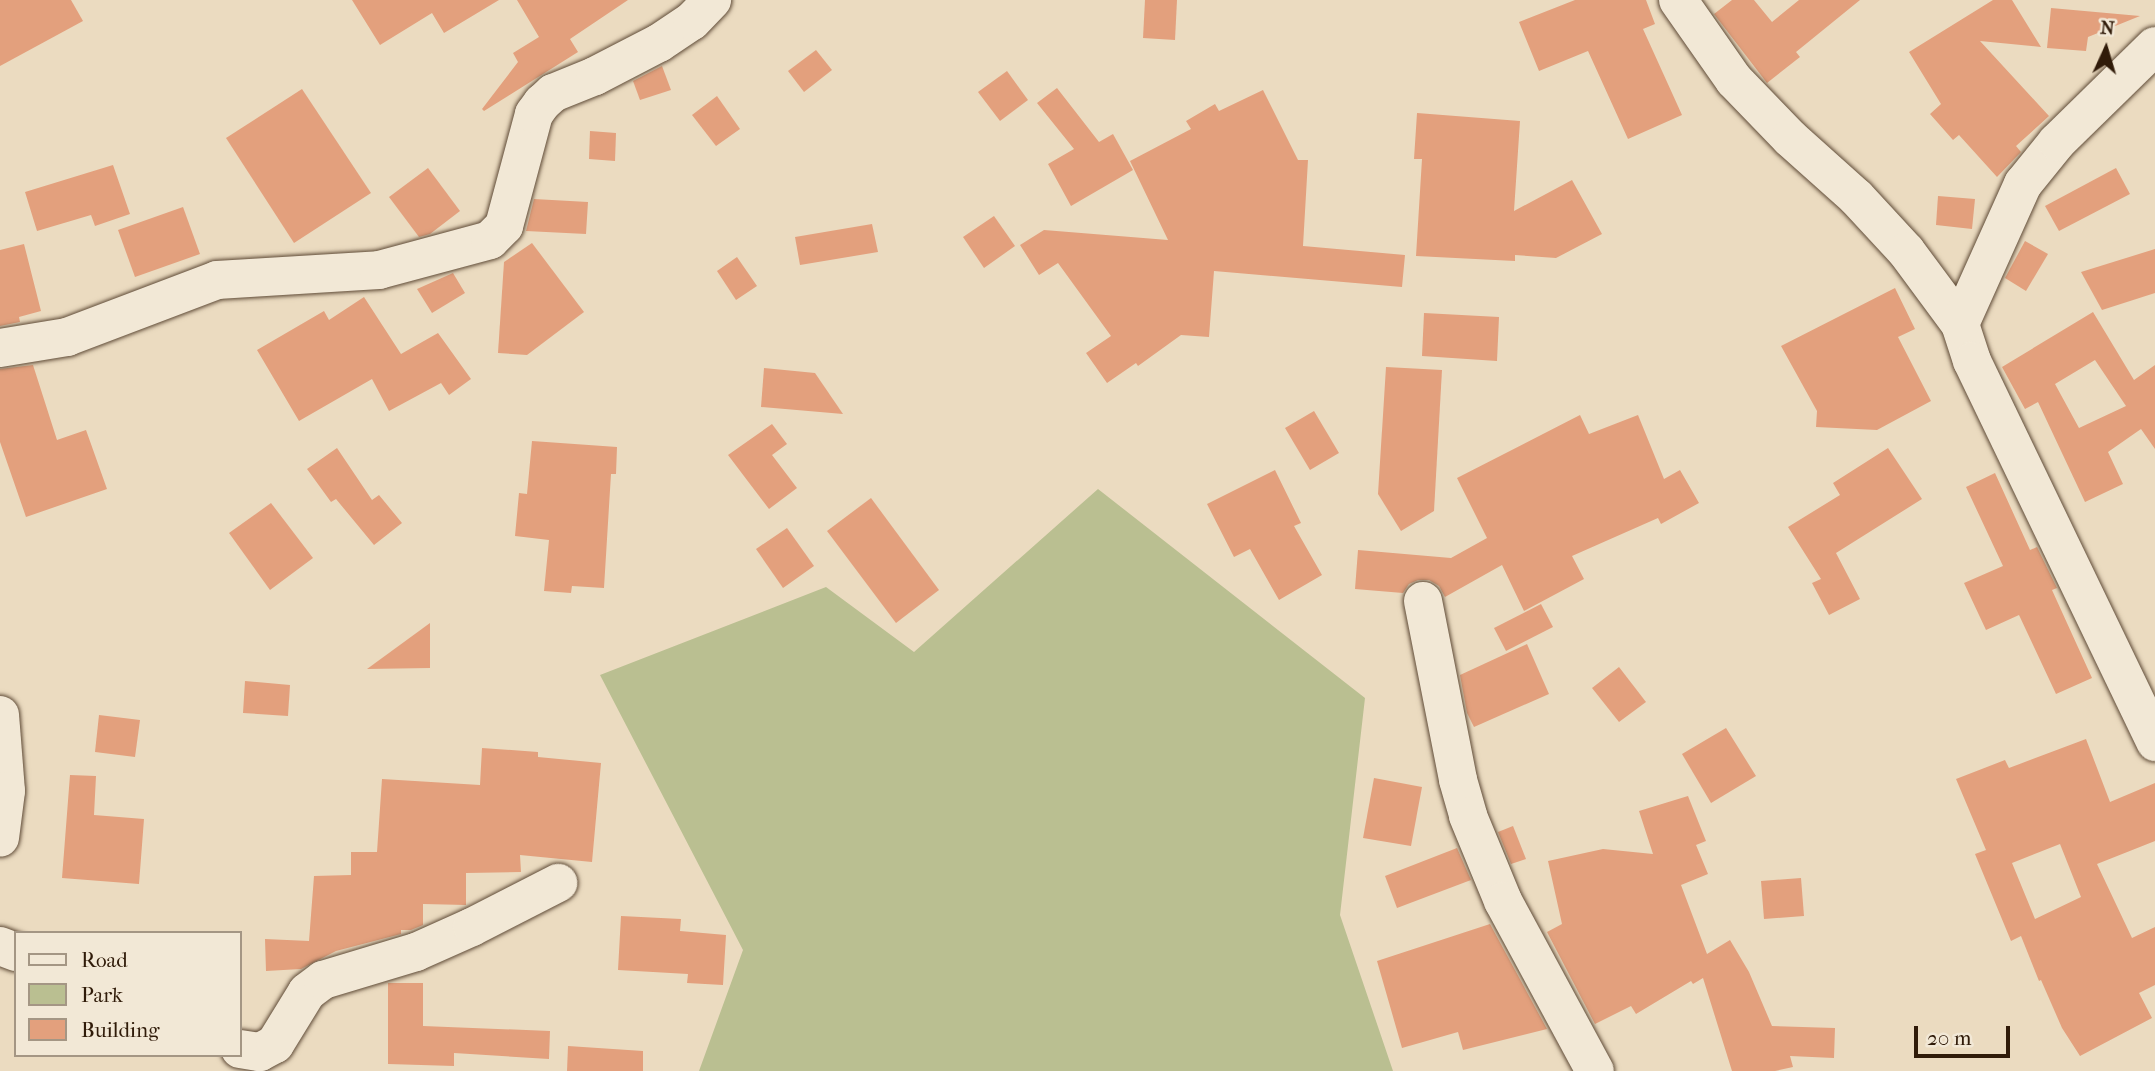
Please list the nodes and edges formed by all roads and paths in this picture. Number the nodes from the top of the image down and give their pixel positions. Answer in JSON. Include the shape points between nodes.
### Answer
{"nodes":[{"id":1,"x":712,"y":0,"type":"edge"},
{"id":2,"x":1678,"y":0,"type":"edge"},
{"id":3,"x":2155,"y":46,"type":"edge"},
{"id":4,"x":1960,"y":324,"type":"junction"},
{"id":5,"x":0,"y":348,"type":"edge"},
{"id":6,"x":1423,"y":601,"type":"dead end"},
{"id":7,"x":0,"y":715,"type":"edge"},
{"id":8,"x":2155,"y":742,"type":"edge"},
{"id":9,"x":0,"y":838,"type":"edge"},
{"id":10,"x":558,"y":883,"type":"dead end"},
{"id":11,"x":242,"y":1049,"type":"edge"},
{"id":12,"x":1595,"y":1071,"type":"edge"}],
"edges":[{"from":1,"to":5,"type":"street","via":[[692,21],[659,43],[553,93],[542,103],[534,114],[505,226],[490,240],[379,270],[217,280],[67,337]]},
{"from":2,"to":4,"type":"street","via":[[1734,80],[1856,197],[1906,251]]},
{"from":3,"to":4,"type":"street","via":[[2057,142],[2023,184]]},
{"from":4,"to":8,"type":"street","via":[[1972,360]]},
{"from":6,"to":12,"type":"street","via":[[1468,816],[1509,913]]},
{"from":7,"to":9,"type":"street","via":[[6,791]]},
{"from":10,"to":11,"type":"street","via":[[416,952],[323,980],[307,992],[275,1044],[260,1052]]}]}
